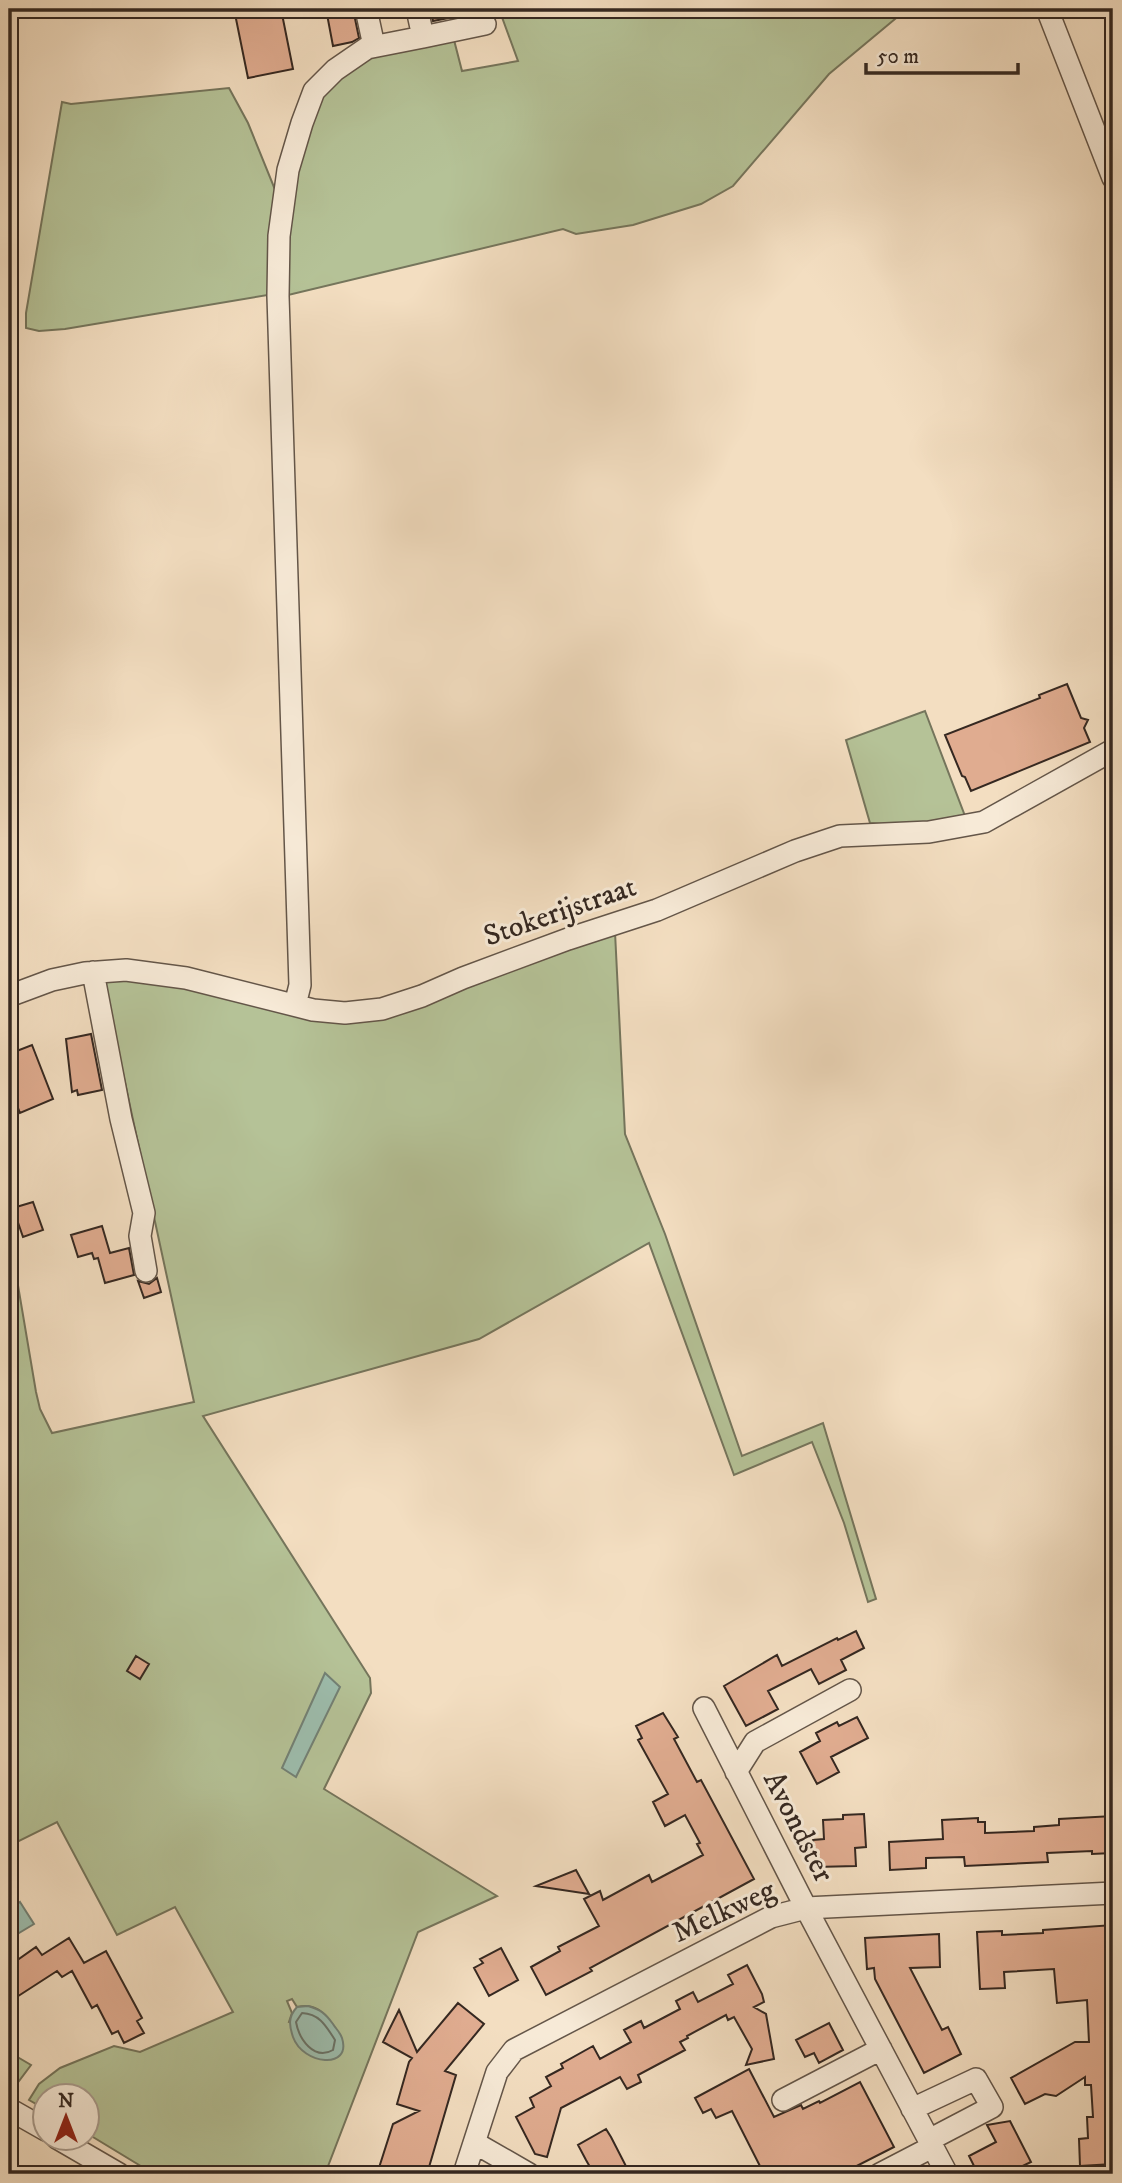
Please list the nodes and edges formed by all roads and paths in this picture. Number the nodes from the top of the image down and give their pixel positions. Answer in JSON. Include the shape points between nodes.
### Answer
{"nodes":[{"id":1,"x":366,"y":9,"type":"edge"},
{"id":2,"x":417,"y":9,"type":"edge"},
{"id":3,"x":1047,"y":9,"type":"edge"},
{"id":4,"x":485,"y":24,"type":"dead end"},
{"id":5,"x":423,"y":37,"type":"junction"},
{"id":6,"x":374,"y":46,"type":"junction"},
{"id":7,"x":1113,"y":178,"type":"edge"},
{"id":8,"x":1113,"y":750,"type":"edge"},
{"id":9,"x":93,"y":972,"type":"junction"},
{"id":10,"x":9,"y":996,"type":"edge"},
{"id":11,"x":295,"y":1005,"type":"junction"},
{"id":12,"x":146,"y":1271,"type":"dead end"},
{"id":13,"x":850,"y":1690,"type":"dead end"},
{"id":14,"x":704,"y":1708,"type":"dead end"},
{"id":15,"x":736,"y":1772,"type":"junction"},
{"id":16,"x":1113,"y":1893,"type":"edge"},
{"id":17,"x":806,"y":1908,"type":"junction"},
{"id":18,"x":881,"y":2049,"type":"junction"},
{"id":19,"x":783,"y":2099,"type":"dead end"},
{"id":20,"x":9,"y":2109,"type":"edge"},
{"id":21,"x":912,"y":2109,"type":"junction"},
{"id":22,"x":32,"y":2122,"type":"edge"},
{"id":23,"x":475,"y":2143,"type":"junction"},
{"id":24,"x":931,"y":2143,"type":"junction"},
{"id":25,"x":82,"y":2152,"type":"edge"},
{"id":26,"x":118,"y":2174,"type":"edge"},
{"id":27,"x":464,"y":2174,"type":"edge"},
{"id":28,"x":529,"y":2174,"type":"edge"},
{"id":29,"x":880,"y":2174,"type":"edge"},
{"id":30,"x":947,"y":2174,"type":"edge"}],
"edges":[{"from":1,"to":6,"type":"street"},
{"from":2,"to":5,"type":"street"},
{"from":3,"to":7,"type":"street"},
{"from":4,"to":5,"type":"street"},
{"from":5,"to":6,"type":"street"},
{"from":6,"to":11,"type":"street","via":[[314,91],[288,170],[279,236],[300,985]]},
{"from":8,"to":11,"type":"street","name":"Stokerijstraat","via":[[984,822],[929,832],[840,836],[657,910],[382,1009],[345,1013]]},
{"from":9,"to":10,"type":"street","name":"Stokerijstraat","via":[[52,980]]},
{"from":9,"to":11,"type":"street","name":"Stokerijstraat","via":[[126,970],[186,978]]},
{"from":9,"to":12,"type":"street","via":[[144,1213],[140,1236]]},
{"from":13,"to":15,"type":"street","name":"Avondster","via":[[755,1742]]},
{"from":14,"to":15,"type":"street","name":"Avondster"},
{"from":15,"to":17,"type":"street","name":"Avondster"},
{"from":16,"to":17,"type":"street","name":"Melkweg"},
{"from":17,"to":18,"type":"street","name":"Avondster"},
{"from":17,"to":23,"type":"street","name":"Melkweg","via":[[771,1917],[514,2050],[497,2072]]},
{"from":18,"to":19,"type":"street"},
{"from":18,"to":21,"type":"street","name":"Avondster"},
{"from":20,"to":22,"type":"street"},
{"from":21,"to":24,"type":"street","name":"Avondster"},
{"from":21,"to":24,"type":"street","via":[[976,2079],[992,2107]]},
{"from":23,"to":27,"type":"street","name":"Melkweg"},
{"from":23,"to":28,"type":"street"},
{"from":24,"to":29,"type":"street"},
{"from":24,"to":30,"type":"street","name":"Avondster"},
{"from":25,"to":26,"type":"street"}]}
